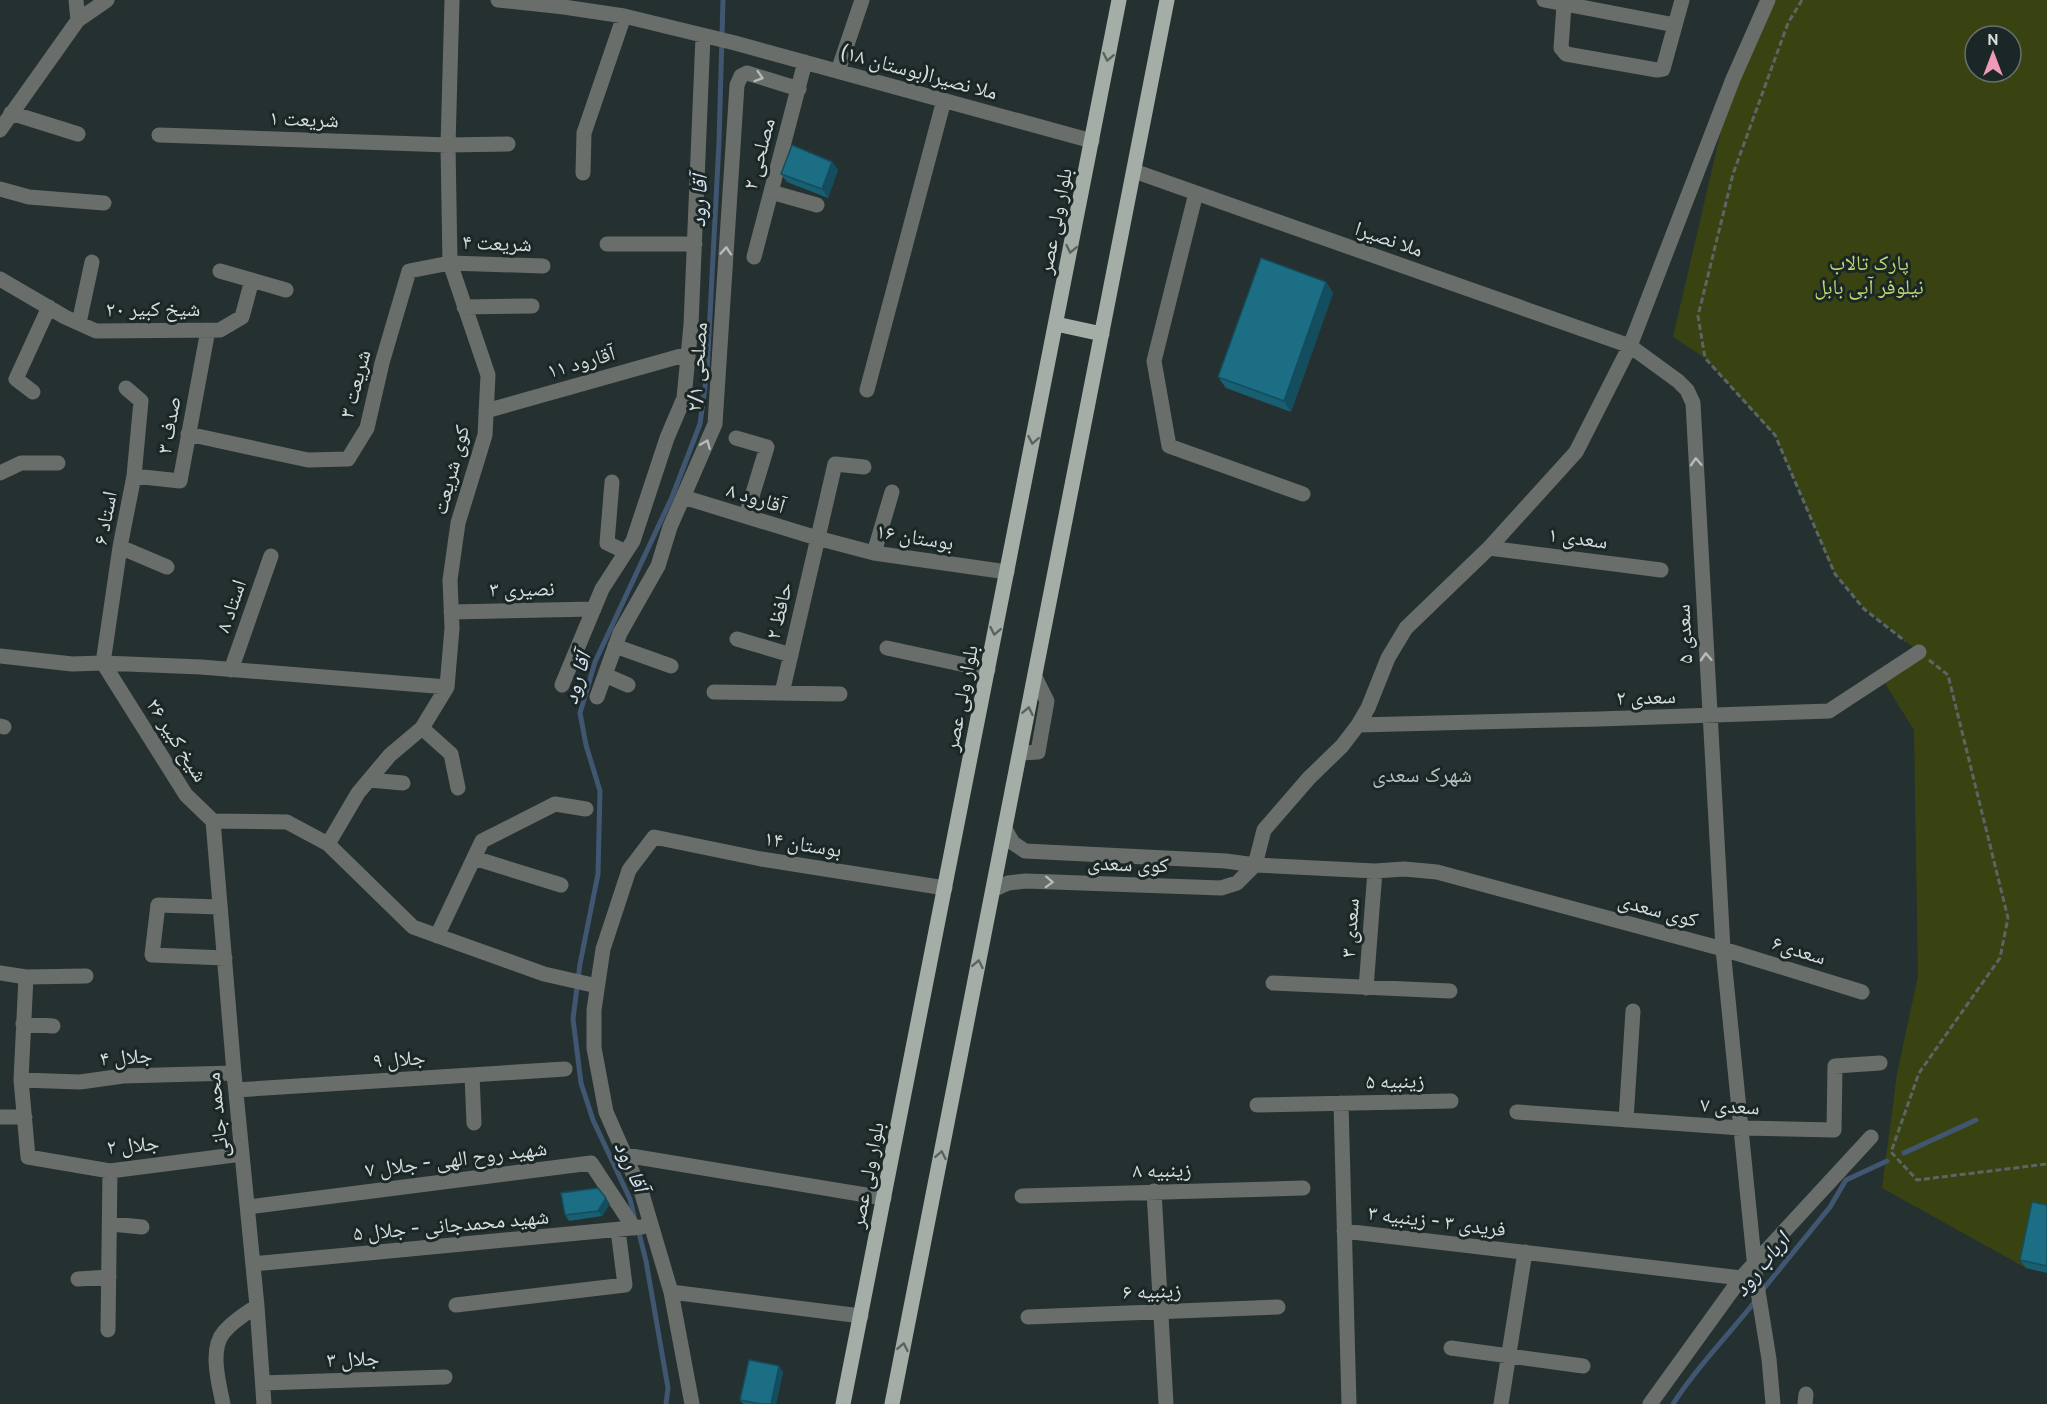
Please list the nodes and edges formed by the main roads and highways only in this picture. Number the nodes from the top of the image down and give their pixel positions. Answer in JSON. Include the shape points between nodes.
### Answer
{"nodes":[{"id":1,"x":1119,"y":0,"type":"edge"},
{"id":2,"x":1167,"y":0,"type":"edge"},
{"id":3,"x":1056,"y":324,"type":"junction"},
{"id":4,"x":1102,"y":334,"type":"junction"},
{"id":5,"x":843,"y":1404,"type":"edge"},
{"id":6,"x":892,"y":1404,"type":"edge"}],
"edges":[{"from":1,"to":3,"type":"main road","name":"بلوار ولی عصر","one_way":true},
{"from":2,"to":4,"type":"main road"},
{"from":3,"to":4,"type":"main road"},
{"from":3,"to":5,"type":"main road","name":"بلوار ولی عصر","one_way":true},
{"from":6,"to":4,"type":"main road","one_way":true}]}
